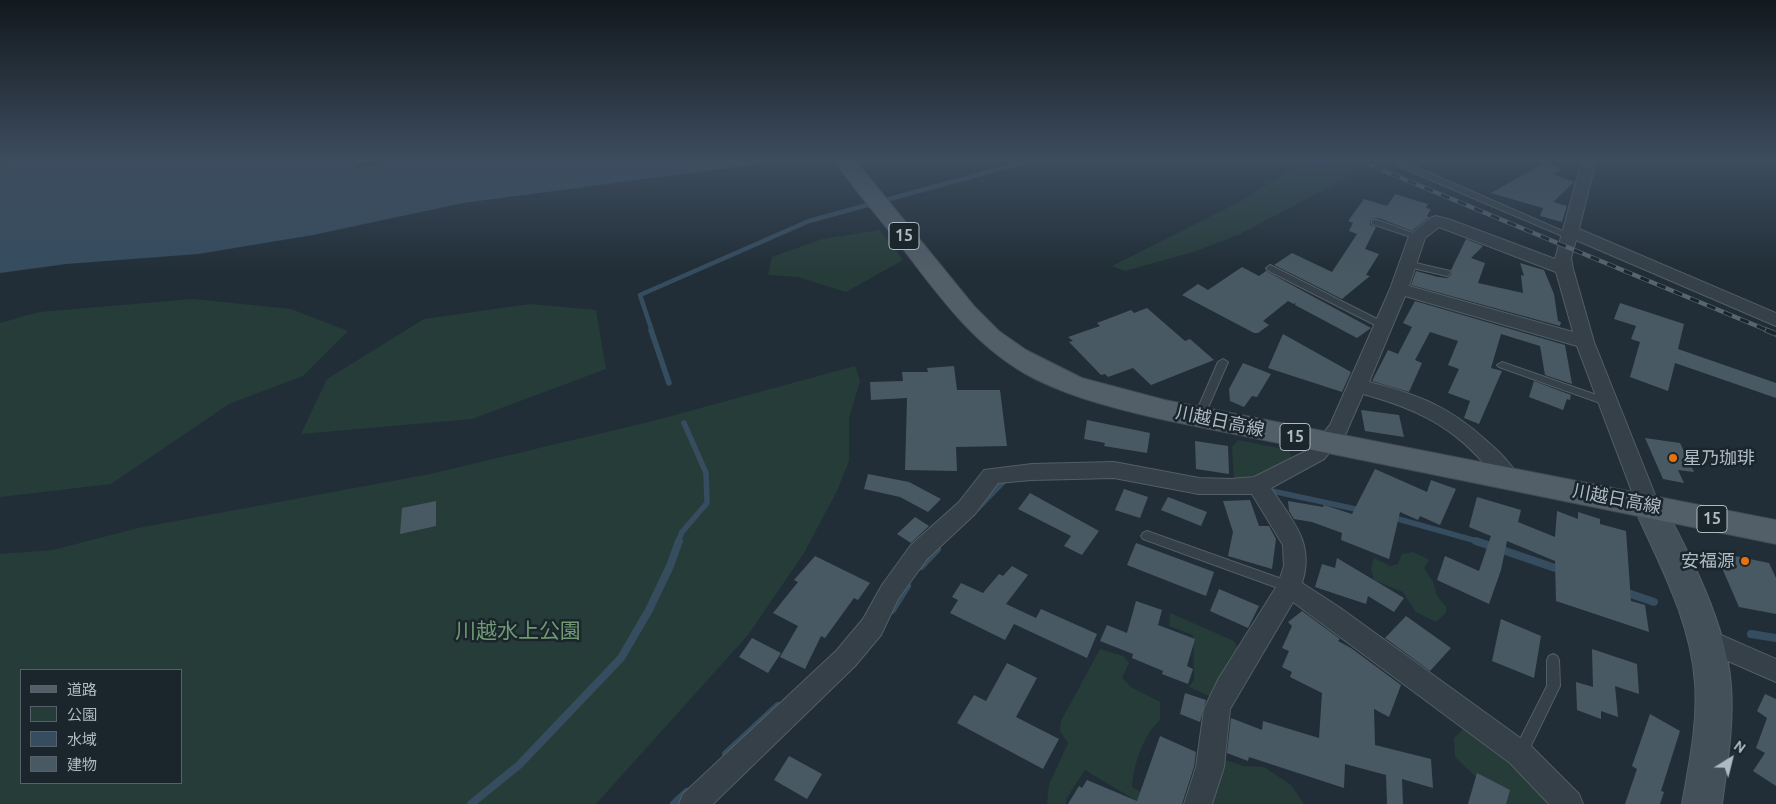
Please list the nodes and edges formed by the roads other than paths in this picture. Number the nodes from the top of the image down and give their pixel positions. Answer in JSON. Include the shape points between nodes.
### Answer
{"nodes":[{"id":1,"x":874,"y":198,"type":"edge"},
{"id":2,"x":1482,"y":198,"type":"edge"},
{"id":3,"x":1579,"y":198,"type":"edge"},
{"id":4,"x":1375,"y":222,"type":"dead end"},
{"id":5,"x":1570,"y":234,"type":"junction"},
{"id":6,"x":1417,"y":236,"type":"junction"},
{"id":7,"x":1407,"y":264,"type":"junction"},
{"id":8,"x":1270,"y":268,"type":"dead end"},
{"id":9,"x":1564,"y":269,"type":"junction"},
{"id":10,"x":1447,"y":273,"type":"dead end"},
{"id":11,"x":1399,"y":289,"type":"junction"},
{"id":12,"x":1776,"y":320,"type":"edge"},
{"id":13,"x":1384,"y":326,"type":"junction"},
{"id":14,"x":1585,"y":342,"type":"junction"},
{"id":15,"x":1223,"y":362,"type":"dead end"},
{"id":16,"x":1502,"y":365,"type":"dead end"},
{"id":17,"x":1357,"y":386,"type":"junction"},
{"id":18,"x":1607,"y":402,"type":"junction"},
{"id":19,"x":1199,"y":417,"type":"junction"},
{"id":20,"x":1326,"y":443,"type":"junction"},
{"id":21,"x":1508,"y":477,"type":"junction"},
{"id":22,"x":1258,"y":485,"type":"junction"},
{"id":23,"x":1648,"y":506,"type":"junction"},
{"id":24,"x":1776,"y":532,"type":"edge"},
{"id":25,"x":1147,"y":536,"type":"dead end"},
{"id":26,"x":1289,"y":587,"type":"junction"},
{"id":27,"x":1705,"y":639,"type":"junction"},
{"id":28,"x":1553,"y":660,"type":"dead end"},
{"id":29,"x":1776,"y":671,"type":"edge"},
{"id":30,"x":1520,"y":754,"type":"junction"},
{"id":31,"x":693,"y":804,"type":"edge"},
{"id":32,"x":1198,"y":804,"type":"edge"},
{"id":33,"x":1569,"y":804,"type":"edge"},
{"id":34,"x":1702,"y":804,"type":"edge"}],
"edges":[{"from":1,"to":19,"type":"main road","name":"川越日高線","number":"15","via":[[965,312],[998,345],[1068,384]]},
{"from":2,"to":5,"type":"lane"},
{"from":3,"to":5,"type":"street"},
{"from":4,"to":6,"type":"lane"},
{"from":5,"to":9,"type":"street","via":[[1563,258]]},
{"from":5,"to":12,"type":"street"},
{"from":6,"to":7,"type":"street"},
{"from":6,"to":9,"type":"street","via":[[1436,221],[1445,223]]},
{"from":7,"to":10,"type":"lane"},
{"from":7,"to":11,"type":"street"},
{"from":8,"to":13,"type":"lane"},
{"from":9,"to":14,"type":"street"},
{"from":11,"to":13,"type":"street"},
{"from":11,"to":14,"type":"street"},
{"from":13,"to":17,"type":"street","via":[[1369,353]]},
{"from":14,"to":18,"type":"street"},
{"from":15,"to":19,"type":"lane"},
{"from":16,"to":18,"type":"lane"},
{"from":17,"to":20,"type":"street","via":[[1339,428]]},
{"from":17,"to":21,"type":"street","via":[[1434,412],[1497,462]]},
{"from":18,"to":23,"type":"street"},
{"from":19,"to":20,"type":"main road","name":"川越日高線","number":"15"},
{"from":20,"to":21,"type":"main road","name":"川越日高線","number":"15"},
{"from":20,"to":22,"type":"street","via":[[1305,462]]},
{"from":21,"to":23,"type":"main road","name":"川越日高線","number":"15"},
{"from":22,"to":26,"type":"street","via":[[1294,544],[1296,566]]},
{"from":22,"to":31,"type":"street","via":[[1199,486],[1114,470],[992,476],[967,508],[919,552],[890,592],[872,628],[846,658]]},
{"from":23,"to":24,"type":"main road","name":"川越日高線","number":"15"},
{"from":23,"to":27,"type":"street"},
{"from":25,"to":26,"type":"lane"},
{"from":26,"to":30,"type":"street"},
{"from":26,"to":32,"type":"street","via":[[1217,709],[1210,767]]},
{"from":27,"to":29,"type":"street"},
{"from":27,"to":34,"type":"street","via":[[1713,682],[1714,714]]},
{"from":28,"to":30,"type":"lane","via":[[1554,686]]},
{"from":30,"to":33,"type":"street"}]}
